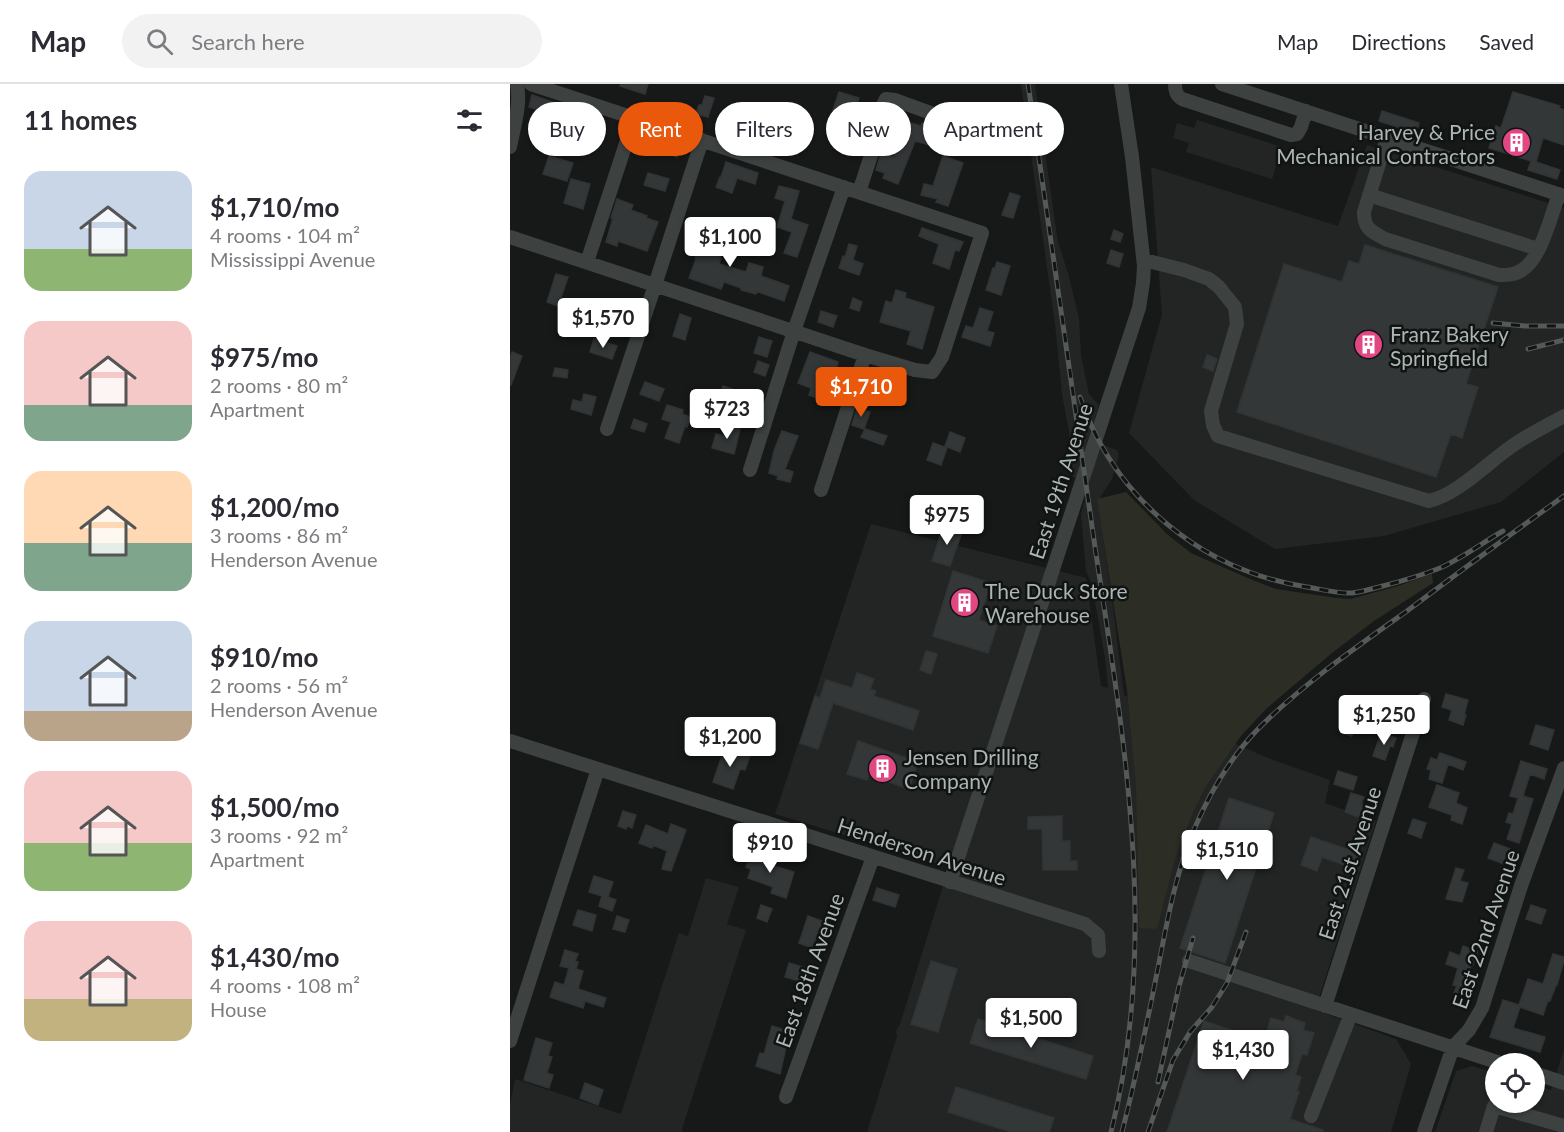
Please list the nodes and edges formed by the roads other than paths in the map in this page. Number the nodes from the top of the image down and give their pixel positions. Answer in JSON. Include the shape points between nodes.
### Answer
{"nodes":[{"id":1,"x":517,"y":84,"type":"edge"},
{"id":2,"x":531,"y":84,"type":"edge"},
{"id":3,"x":1121,"y":84,"type":"edge"},
{"id":4,"x":1175,"y":84,"type":"edge"},
{"id":5,"x":1222,"y":84,"type":"edge"},
{"id":6,"x":923,"y":110,"type":"edge"},
{"id":7,"x":1306,"y":111,"type":"junction"},
{"id":8,"x":618,"y":114,"type":"edge"},
{"id":9,"x":1387,"y":138,"type":"junction"},
{"id":10,"x":703,"y":140,"type":"edge"},
{"id":11,"x":510,"y":147,"type":"edge"},
{"id":12,"x":622,"y":156,"type":"edge"},
{"id":13,"x":697,"y":156,"type":"edge"},
{"id":14,"x":844,"y":187,"type":"junction"},
{"id":15,"x":859,"y":192,"type":"junction"},
{"id":16,"x":1369,"y":195,"type":"junction"},
{"id":17,"x":1561,"y":195,"type":"edge"},
{"id":18,"x":510,"y":237,"type":"edge"},
{"id":19,"x":1538,"y":249,"type":"junction"},
{"id":20,"x":1144,"y":260,"type":"junction"},
{"id":21,"x":587,"y":262,"type":"junction"},
{"id":22,"x":655,"y":285,"type":"junction"},
{"id":23,"x":794,"y":331,"type":"junction"},
{"id":24,"x":865,"y":355,"type":"junction"},
{"id":25,"x":1564,"y":416,"type":"edge"},
{"id":26,"x":607,"y":429,"type":"dead end"},
{"id":27,"x":750,"y":470,"type":"dead end"},
{"id":28,"x":821,"y":490,"type":"dead end"},
{"id":29,"x":1424,"y":699,"type":"dead end"},
{"id":30,"x":510,"y":741,"type":"edge"},
{"id":31,"x":1564,"y":768,"type":"edge"},
{"id":32,"x":598,"y":769,"type":"junction"},
{"id":33,"x":873,"y":857,"type":"junction"},
{"id":34,"x":950,"y":882,"type":"junction"},
{"id":35,"x":1099,"y":951,"type":"dead end"},
{"id":36,"x":1189,"y":961,"type":"dead end"},
{"id":37,"x":1325,"y":1006,"type":"junction"},
{"id":38,"x":1351,"y":1014,"type":"junction"},
{"id":39,"x":510,"y":1041,"type":"edge"},
{"id":40,"x":1453,"y":1047,"type":"junction"},
{"id":41,"x":1485,"y":1058,"type":"edge"},
{"id":42,"x":1545,"y":1077,"type":"edge"},
{"id":43,"x":1564,"y":1083,"type":"edge"},
{"id":44,"x":786,"y":1097,"type":"dead end"},
{"id":45,"x":1311,"y":1116,"type":"dead end"},
{"id":46,"x":1564,"y":1126,"type":"edge"},
{"id":47,"x":1424,"y":1132,"type":"edge"},
{"id":48,"x":1486,"y":1132,"type":"edge"}],
"edges":[{"from":1,"to":11,"type":"street","via":[[518,106]]},
{"from":2,"to":8,"type":"street"},
{"from":3,"to":20,"type":"street","name":"East 19th Avenue"},
{"from":4,"to":7,"type":"street","via":[[1182,99],[1291,135],[1301,128]]},
{"from":5,"to":7,"type":"street"},
{"from":6,"to":15,"type":"street","via":[[886,99]]},
{"from":7,"to":9,"type":"street"},
{"from":9,"to":16,"type":"street"},
{"from":9,"to":17,"type":"street"},
{"from":10,"to":14,"type":"street"},
{"from":12,"to":21,"type":"street"},
{"from":13,"to":22,"type":"street"},
{"from":14,"to":15,"type":"street"},
{"from":14,"to":23,"type":"street"},
{"from":15,"to":24,"type":"street","via":[[982,233],[942,357],[932,372]]},
{"from":16,"to":19,"type":"street"},
{"from":16,"to":19,"type":"street","via":[[1364,221],[1385,239],[1499,275],[1523,270],[1534,260]]},
{"from":17,"to":19,"type":"street"},
{"from":18,"to":21,"type":"street"},
{"from":20,"to":25,"type":"street","via":[[1209,279],[1235,307],[1237,324],[1211,411],[1218,436],[1429,501],[1440,499],[1516,444]]},
{"from":20,"to":34,"type":"street","name":"East 19th Avenue","via":[[1133,328]]},
{"from":21,"to":22,"type":"street"},
{"from":22,"to":23,"type":"street"},
{"from":22,"to":26,"type":"street"},
{"from":23,"to":24,"type":"street"},
{"from":23,"to":27,"type":"street"},
{"from":24,"to":28,"type":"street"},
{"from":29,"to":37,"type":"street","name":"East 21st Avenue"},
{"from":30,"to":32,"type":"street","name":"Henderson Avenue"},
{"from":31,"to":40,"type":"street","name":"East 22nd Avenue","via":[[1482,1008]]},
{"from":32,"to":33,"type":"street","name":"Henderson Avenue"},
{"from":32,"to":39,"type":"street"},
{"from":33,"to":34,"type":"street","name":"Henderson Avenue"},
{"from":33,"to":44,"type":"street","name":"East 18th Avenue"},
{"from":34,"to":35,"type":"street","name":"Henderson Avenue","via":[[1085,924],[1098,935]]},
{"from":36,"to":37,"type":"street"},
{"from":37,"to":38,"type":"street"},
{"from":38,"to":40,"type":"street"},
{"from":38,"to":45,"type":"street"},
{"from":40,"to":41,"type":"street"},
{"from":40,"to":47,"type":"street","name":"East 22nd Avenue"},
{"from":42,"to":43,"type":"street"},
{"from":46,"to":48,"type":"street","via":[[1494,1106]]}]}
